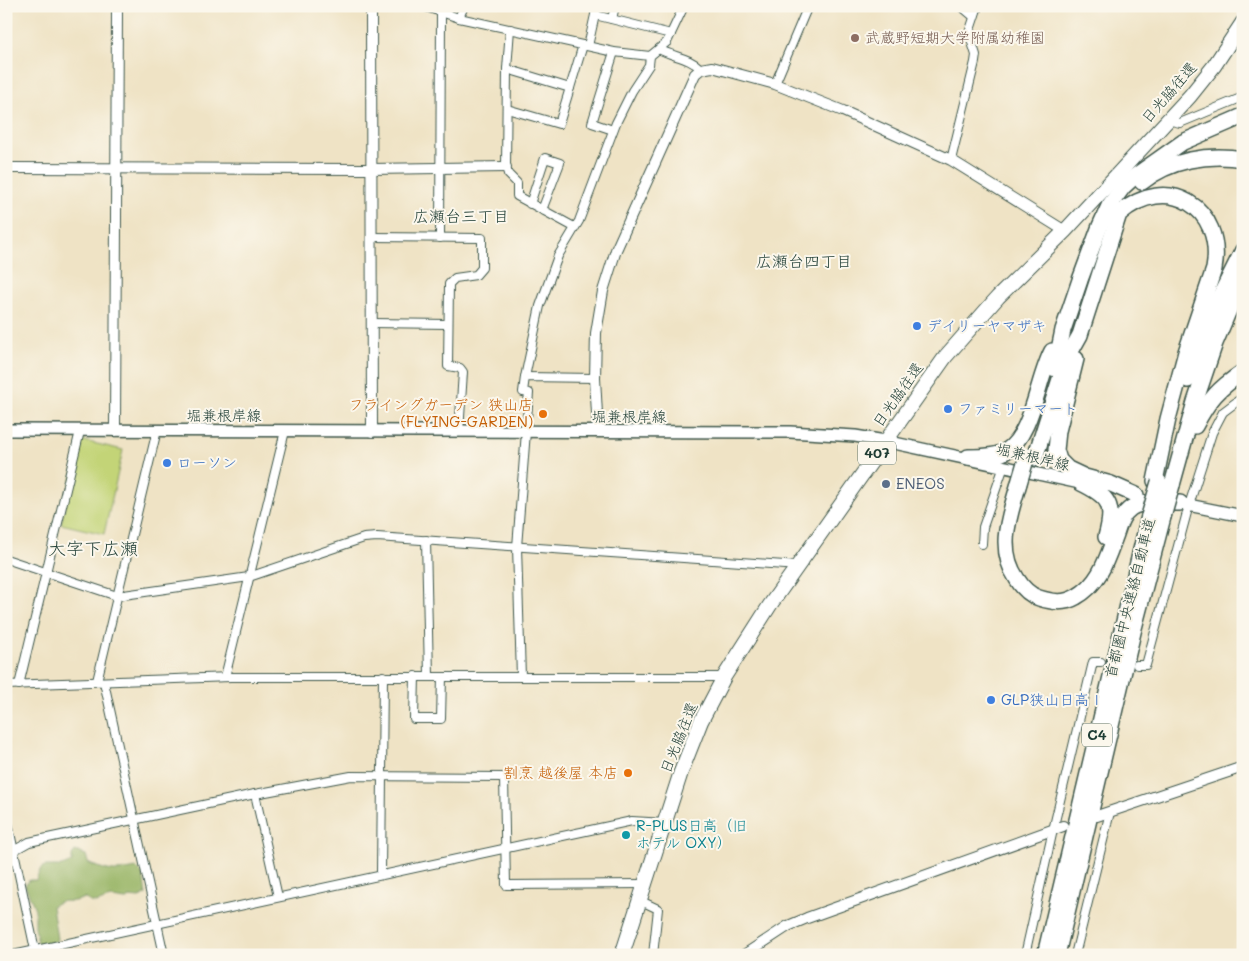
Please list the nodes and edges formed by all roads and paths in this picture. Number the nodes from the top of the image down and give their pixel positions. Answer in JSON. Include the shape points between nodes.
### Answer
{"nodes":[{"id":1,"x":117,"y":6,"type":"edge"},
{"id":2,"x":371,"y":6,"type":"edge"},
{"id":3,"x":423,"y":6,"type":"edge"},
{"id":4,"x":464,"y":6,"type":"edge"},
{"id":5,"x":615,"y":6,"type":"edge"},
{"id":6,"x":684,"y":6,"type":"edge"},
{"id":7,"x":808,"y":6,"type":"edge"},
{"id":8,"x":961,"y":6,"type":"edge"},
{"id":9,"x":978,"y":6,"type":"edge"},
{"id":10,"x":596,"y":9,"type":"edge"},
{"id":11,"x":441,"y":12,"type":"junction"},
{"id":12,"x":974,"y":16,"type":"junction"},
{"id":13,"x":459,"y":18,"type":"junction"},
{"id":14,"x":612,"y":19,"type":"junction"},
{"id":15,"x":1243,"y":22,"type":"edge"},
{"id":16,"x":510,"y":29,"type":"junction"},
{"id":17,"x":671,"y":34,"type":"junction"},
{"id":18,"x":586,"y":46,"type":"junction"},
{"id":19,"x":659,"y":49,"type":"junction"},
{"id":20,"x":614,"y":52,"type":"junction"},
{"id":21,"x":650,"y":56,"type":"junction"},
{"id":22,"x":507,"y":69,"type":"junction"},
{"id":23,"x":701,"y":69,"type":"junction"},
{"id":24,"x":775,"y":84,"type":"junction"},
{"id":25,"x":570,"y":88,"type":"junction"},
{"id":26,"x":1243,"y":97,"type":"edge"},
{"id":27,"x":507,"y":109,"type":"junction"},
{"id":28,"x":1243,"y":116,"type":"edge"},
{"id":29,"x":1167,"y":120,"type":"junction"},
{"id":30,"x":613,"y":130,"type":"junction"},
{"id":31,"x":1243,"y":153,"type":"edge"},
{"id":32,"x":1243,"y":159,"type":"edge"},
{"id":33,"x":951,"y":160,"type":"junction"},
{"id":34,"x":1149,"y":166,"type":"junction"},
{"id":35,"x":440,"y":167,"type":"junction"},
{"id":36,"x":506,"y":167,"type":"junction"},
{"id":37,"x":6,"y":168,"type":"edge"},
{"id":38,"x":116,"y":168,"type":"junction"},
{"id":39,"x":371,"y":169,"type":"junction"},
{"id":40,"x":530,"y":204,"type":"junction"},
{"id":41,"x":542,"y":210,"type":"junction"},
{"id":42,"x":1119,"y":214,"type":"junction"},
{"id":43,"x":574,"y":228,"type":"junction"},
{"id":44,"x":1065,"y":231,"type":"junction"},
{"id":45,"x":372,"y":237,"type":"junction"},
{"id":46,"x":440,"y":238,"type":"junction"},
{"id":47,"x":1243,"y":250,"type":"edge"},
{"id":48,"x":1243,"y":277,"type":"edge"},
{"id":49,"x":371,"y":323,"type":"junction"},
{"id":50,"x":448,"y":324,"type":"junction"},
{"id":51,"x":1063,"y":330,"type":"junction"},
{"id":52,"x":1080,"y":335,"type":"junction"},
{"id":53,"x":1243,"y":372,"type":"edge"},
{"id":54,"x":525,"y":377,"type":"junction"},
{"id":55,"x":595,"y":378,"type":"junction"},
{"id":56,"x":1243,"y":397,"type":"edge"},
{"id":57,"x":6,"y":430,"type":"edge"},
{"id":58,"x":157,"y":430,"type":"junction"},
{"id":59,"x":80,"y":431,"type":"junction"},
{"id":60,"x":115,"y":431,"type":"junction"},
{"id":61,"x":285,"y":431,"type":"junction"},
{"id":62,"x":372,"y":432,"type":"junction"},
{"id":63,"x":459,"y":432,"type":"junction"},
{"id":64,"x":526,"y":432,"type":"junction"},
{"id":65,"x":598,"y":432,"type":"junction"},
{"id":66,"x":885,"y":441,"type":"junction"},
{"id":67,"x":1182,"y":449,"type":"junction"},
{"id":68,"x":1031,"y":457,"type":"junction"},
{"id":69,"x":968,"y":458,"type":"junction"},
{"id":70,"x":1004,"y":466,"type":"junction"},
{"id":71,"x":1081,"y":483,"type":"junction"},
{"id":72,"x":1162,"y":483,"type":"junction"},
{"id":73,"x":1023,"y":484,"type":"junction"},
{"id":74,"x":1136,"y":494,"type":"junction"},
{"id":75,"x":1184,"y":504,"type":"junction"},
{"id":76,"x":1156,"y":516,"type":"junction"},
{"id":77,"x":1243,"y":516,"type":"edge"},
{"id":78,"x":426,"y":540,"type":"junction"},
{"id":79,"x":982,"y":544,"type":"dead end"},
{"id":80,"x":517,"y":547,"type":"junction"},
{"id":81,"x":6,"y":558,"type":"edge"},
{"id":82,"x":799,"y":566,"type":"junction"},
{"id":83,"x":47,"y":573,"type":"junction"},
{"id":84,"x":249,"y":577,"type":"junction"},
{"id":85,"x":117,"y":596,"type":"junction"},
{"id":86,"x":1101,"y":662,"type":"dead end"},
{"id":87,"x":1137,"y":665,"type":"dead end"},
{"id":88,"x":383,"y":676,"type":"junction"},
{"id":89,"x":415,"y":676,"type":"junction"},
{"id":90,"x":429,"y":676,"type":"junction"},
{"id":91,"x":521,"y":676,"type":"junction"},
{"id":92,"x":225,"y":677,"type":"junction"},
{"id":93,"x":442,"y":677,"type":"junction"},
{"id":94,"x":724,"y":677,"type":"junction"},
{"id":95,"x":101,"y":681,"type":"junction"},
{"id":96,"x":6,"y":685,"type":"edge"},
{"id":97,"x":19,"y":685,"type":"junction"},
{"id":98,"x":1243,"y":768,"type":"edge"},
{"id":99,"x":382,"y":776,"type":"junction"},
{"id":100,"x":255,"y":794,"type":"junction"},
{"id":101,"x":1110,"y":812,"type":"junction"},
{"id":102,"x":6,"y":814,"type":"edge"},
{"id":103,"x":1098,"y":816,"type":"dead end"},
{"id":104,"x":135,"y":820,"type":"junction"},
{"id":105,"x":665,"y":823,"type":"junction"},
{"id":106,"x":1063,"y":826,"type":"dead end"},
{"id":107,"x":1053,"y":830,"type":"junction"},
{"id":108,"x":505,"y":848,"type":"junction"},
{"id":109,"x":14,"y":851,"type":"junction"},
{"id":110,"x":6,"y":855,"type":"edge"},
{"id":111,"x":381,"y":874,"type":"junction"},
{"id":112,"x":644,"y":884,"type":"junction"},
{"id":113,"x":278,"y":897,"type":"junction"},
{"id":114,"x":639,"y":900,"type":"junction"},
{"id":115,"x":157,"y":924,"type":"junction"},
{"id":116,"x":40,"y":951,"type":"edge"},
{"id":117,"x":13,"y":955,"type":"edge"},
{"id":118,"x":164,"y":955,"type":"edge"},
{"id":119,"x":622,"y":955,"type":"edge"},
{"id":120,"x":653,"y":955,"type":"edge"},
{"id":121,"x":744,"y":955,"type":"edge"},
{"id":122,"x":1025,"y":955,"type":"edge"},
{"id":123,"x":1045,"y":955,"type":"edge"},
{"id":124,"x":1058,"y":955,"type":"edge"},
{"id":125,"x":1075,"y":955,"type":"edge"}],
"edges":[{"from":1,"to":38,"type":"street"},
{"from":2,"to":39,"type":"street"},
{"from":3,"to":11,"type":"street"},
{"from":4,"to":13,"type":"street"},
{"from":5,"to":14,"type":"street"},
{"from":6,"to":17,"type":"street"},
{"from":7,"to":24,"type":"street"},
{"from":8,"to":12,"type":"street"},
{"from":9,"to":12,"type":"street"},
{"from":10,"to":14,"type":"street"},
{"from":10,"to":18,"type":"street"},
{"from":11,"to":13,"type":"street"},
{"from":11,"to":35,"type":"street"},
{"from":12,"to":33,"type":"street","via":[[969,33],[975,62]]},
{"from":13,"to":16,"type":"street"},
{"from":14,"to":17,"type":"street"},
{"from":15,"to":29,"type":"highway","name":"日光脇往還","number":"407","via":[[1214,66]]},
{"from":16,"to":18,"type":"street"},
{"from":16,"to":22,"type":"street"},
{"from":17,"to":19,"type":"street"},
{"from":18,"to":20,"type":"street"},
{"from":18,"to":25,"type":"street"},
{"from":19,"to":21,"type":"street"},
{"from":19,"to":23,"type":"street","via":[[693,61]]},
{"from":20,"to":21,"type":"street"},
{"from":20,"to":30,"type":"street","via":[[592,123]]},
{"from":21,"to":30,"type":"street","via":[[649,65]]},
{"from":22,"to":25,"type":"street"},
{"from":22,"to":27,"type":"street"},
{"from":23,"to":24,"type":"street","via":[[712,67]]},
{"from":23,"to":55,"type":"street","via":[[695,74],[616,250],[598,312]]},
{"from":24,"to":33,"type":"street"},
{"from":25,"to":27,"type":"street","via":[[559,124]]},
{"from":26,"to":29,"type":"street","via":[[1180,124]]},
{"from":27,"to":36,"type":"street"},
{"from":28,"to":34,"type":"highway","via":[[1183,142]]},
{"from":29,"to":44,"type":"highway","name":"日光脇往還","number":"407"},
{"from":30,"to":43,"type":"street"},
{"from":31,"to":34,"type":"highway","via":[[1209,149],[1185,153]]},
{"from":32,"to":42,"type":"highway","via":[[1208,157],[1183,161],[1163,169],[1136,187]]},
{"from":33,"to":44,"type":"street"},
{"from":34,"to":51,"type":"highway","via":[[1123,187],[1109,206]]},
{"from":35,"to":36,"type":"street"},
{"from":35,"to":39,"type":"street"},
{"from":35,"to":46,"type":"street"},
{"from":36,"to":40,"type":"street","via":[[517,183],[517,196]]},
{"from":37,"to":38,"type":"street"},
{"from":38,"to":39,"type":"street"},
{"from":38,"to":60,"type":"street"},
{"from":39,"to":45,"type":"street"},
{"from":40,"to":41,"type":"street"},
{"from":40,"to":41,"type":"street","via":[[545,158],[560,163]]},
{"from":41,"to":43,"type":"street"},
{"from":42,"to":52,"type":"highway"},
{"from":42,"to":72,"type":"highway","via":[[1141,199],[1169,195],[1200,211],[1212,230],[1216,245],[1214,269],[1183,361]]},
{"from":43,"to":54,"type":"street","via":[[558,256],[540,306]]},
{"from":44,"to":66,"type":"highway","name":"日光脇往還","number":"407","via":[[967,330]]},
{"from":45,"to":46,"type":"street"},
{"from":45,"to":49,"type":"street"},
{"from":46,"to":50,"type":"street","via":[[482,238],[482,268],[476,275],[455,278],[449,284]]},
{"from":47,"to":72,"type":"highway","via":[[1218,300],[1194,363],[1182,398]]},
{"from":48,"to":67,"type":"highway","via":[[1215,343]]},
{"from":49,"to":50,"type":"street"},
{"from":49,"to":62,"type":"street"},
{"from":50,"to":63,"type":"street","via":[[448,366],[460,368],[463,372]]},
{"from":51,"to":68,"type":"highway","via":[[1059,358]]},
{"from":51,"to":69,"type":"highway","via":[[1049,356],[1019,440],[1004,452]]},
{"from":52,"to":68,"type":"highway","via":[[1066,360]]},
{"from":52,"to":74,"type":"highway","via":[[1058,431],[1056,450],[1059,460],[1084,477]]},
{"from":53,"to":67,"type":"highway","via":[[1221,387],[1206,404]]},
{"from":54,"to":55,"type":"street"},
{"from":54,"to":64,"type":"street","via":[[522,392],[529,392]]},
{"from":55,"to":65,"type":"street"},
{"from":56,"to":75,"type":"street","via":[[1223,412]]},
{"from":57,"to":59,"type":"main road","name":"堀兼根岸線"},
{"from":58,"to":60,"type":"main road","name":"堀兼根岸線"},
{"from":58,"to":61,"type":"main road","name":"堀兼根岸線"},
{"from":58,"to":85,"type":"street"},
{"from":59,"to":60,"type":"main road","name":"堀兼根岸線"},
{"from":59,"to":83,"type":"street"},
{"from":61,"to":62,"type":"main road","name":"堀兼根岸線"},
{"from":61,"to":84,"type":"street"},
{"from":62,"to":63,"type":"main road","name":"堀兼根岸線"},
{"from":63,"to":64,"type":"main road","name":"堀兼根岸線"},
{"from":64,"to":65,"type":"main road","name":"堀兼根岸線"},
{"from":64,"to":80,"type":"street"},
{"from":65,"to":66,"type":"main road","name":"堀兼根岸線","via":[[790,432]]},
{"from":66,"to":69,"type":"main road","name":"堀兼根岸線"},
{"from":66,"to":82,"type":"highway","name":"日光脇往還","number":"407"},
{"from":67,"to":72,"type":"highway"},
{"from":68,"to":73,"type":"highway"},
{"from":69,"to":70,"type":"main road","name":"堀兼根岸線"},
{"from":70,"to":71,"type":"main road","name":"堀兼根岸線"},
{"from":70,"to":79,"type":"street","via":[[983,527]]},
{"from":71,"to":73,"type":"highway","via":[[1104,498],[1111,517],[1096,564],[1088,577],[1066,593],[1048,593],[1034,588],[1025,580],[1014,560],[1015,522]]},
{"from":71,"to":74,"type":"main road","name":"堀兼根岸線"},
{"from":72,"to":76,"type":"highway","bridge":true},
{"from":73,"to":75,"type":"highway","via":[[1007,524],[1006,545],[1012,573],[1034,596],[1063,602],[1088,588],[1105,565],[1120,522],[1131,508],[1141,504]]},
{"from":74,"to":75,"type":"main road","name":"堀兼根岸線"},
{"from":75,"to":77,"type":"main road","name":"堀兼根岸線"},
{"from":75,"to":87,"type":"street","via":[[1146,665]]},
{"from":76,"to":123,"type":"highway","name":"首都圏中央連絡自動車道","number":"C4"},
{"from":76,"to":124,"type":"highway","name":"首都圏中央連絡自動車道","number":"C4","via":[[1134,628]]},
{"from":78,"to":80,"type":"street"},
{"from":78,"to":84,"type":"street","via":[[364,538]]},
{"from":78,"to":90,"type":"street"},
{"from":80,"to":82,"type":"street"},
{"from":80,"to":91,"type":"street"},
{"from":81,"to":83,"type":"street"},
{"from":82,"to":94,"type":"highway","name":"日光脇往還","number":"407"},
{"from":83,"to":85,"type":"street"},
{"from":83,"to":97,"type":"street"},
{"from":84,"to":85,"type":"street"},
{"from":84,"to":92,"type":"street"},
{"from":85,"to":95,"type":"street"},
{"from":86,"to":107,"type":"street","via":[[1093,662]]},
{"from":88,"to":89,"type":"street"},
{"from":88,"to":92,"type":"street"},
{"from":88,"to":99,"type":"street"},
{"from":89,"to":90,"type":"street"},
{"from":89,"to":93,"type":"street","via":[[414,719],[441,719]]},
{"from":90,"to":93,"type":"street"},
{"from":91,"to":93,"type":"street"},
{"from":91,"to":94,"type":"street"},
{"from":92,"to":95,"type":"street"},
{"from":94,"to":105,"type":"highway","name":"日光脇往還","number":"407","via":[[692,743]]},
{"from":95,"to":97,"type":"street"},
{"from":95,"to":104,"type":"street"},
{"from":96,"to":97,"type":"street"},
{"from":98,"to":101,"type":"street"},
{"from":99,"to":100,"type":"street","via":[[351,776]]},
{"from":99,"to":108,"type":"street","via":[[504,777]]},
{"from":99,"to":111,"type":"street"},
{"from":100,"to":104,"type":"street"},
{"from":100,"to":113,"type":"street"},
{"from":101,"to":103,"type":"street"},
{"from":101,"to":125,"type":"street"},
{"from":102,"to":109,"type":"street"},
{"from":104,"to":109,"type":"street","via":[[29,842]]},
{"from":104,"to":115,"type":"street"},
{"from":105,"to":108,"type":"street","via":[[632,821]]},
{"from":105,"to":112,"type":"highway","name":"日光脇往還","number":"407"},
{"from":106,"to":107,"type":"street"},
{"from":107,"to":121,"type":"street","via":[[807,918],[788,926]]},
{"from":107,"to":122,"type":"street"},
{"from":108,"to":111,"type":"street"},
{"from":108,"to":112,"type":"street","via":[[506,885]]},
{"from":109,"to":110,"type":"street"},
{"from":109,"to":116,"type":"street"},
{"from":111,"to":113,"type":"street"},
{"from":112,"to":114,"type":"highway","name":"日光脇往還","number":"407"},
{"from":113,"to":115,"type":"street"},
{"from":114,"to":119,"type":"highway","name":"日光脇往還","number":"407"},
{"from":114,"to":120,"type":"street","via":[[658,909]]},
{"from":115,"to":116,"type":"street"},
{"from":115,"to":118,"type":"street"},
{"from":116,"to":117,"type":"street"}]}
